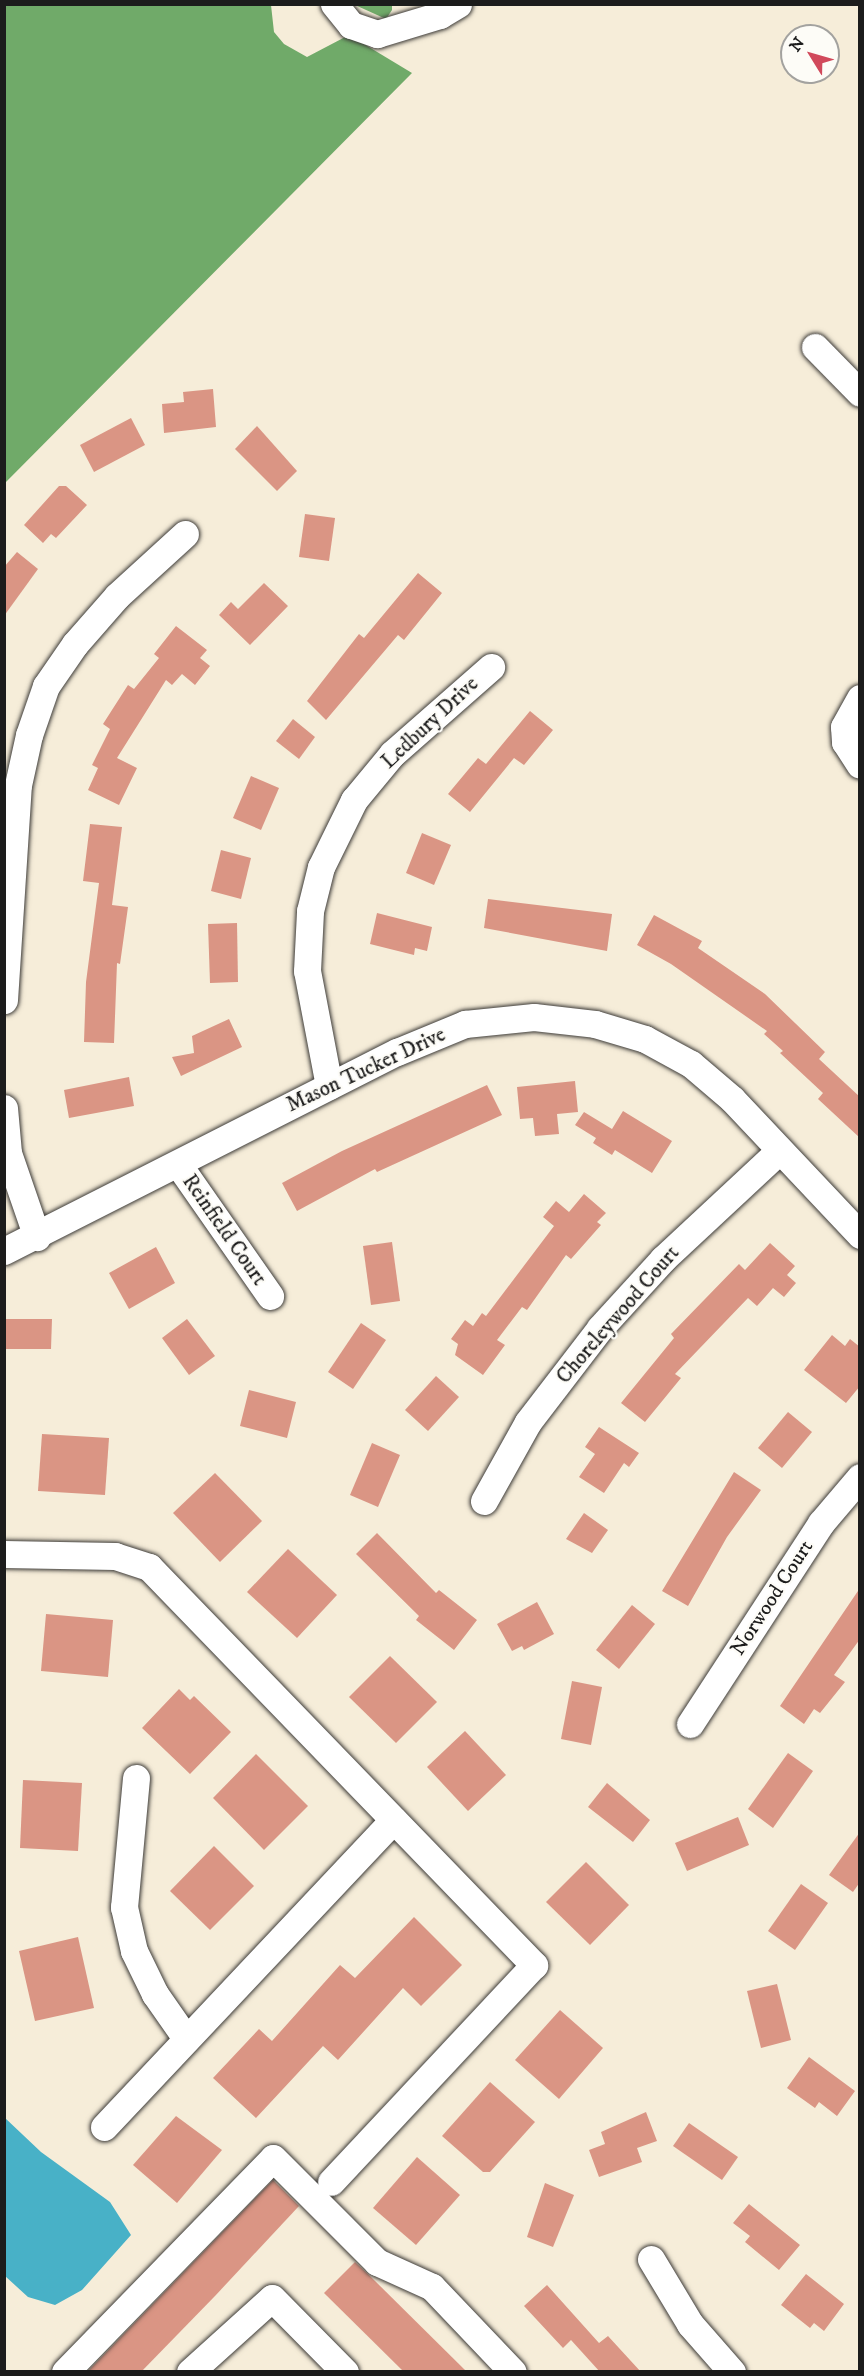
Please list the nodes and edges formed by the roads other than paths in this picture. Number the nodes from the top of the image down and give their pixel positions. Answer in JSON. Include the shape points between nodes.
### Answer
{"nodes":[{"id":1,"x":334,"y":4,"type":"edge"},
{"id":2,"x":458,"y":4,"type":"edge"},
{"id":3,"x":815,"y":347,"type":"dead end"},
{"id":4,"x":860,"y":393,"type":"edge"},
{"id":5,"x":185,"y":534,"type":"dead end"},
{"id":6,"x":491,"y":667,"type":"dead end"},
{"id":7,"x":860,"y":698,"type":"edge"},
{"id":8,"x":860,"y":765,"type":"edge"},
{"id":9,"x":4,"y":1000,"type":"edge"},
{"id":10,"x":329,"y":1086,"type":"junction"},
{"id":11,"x":4,"y":1108,"type":"edge"},
{"id":12,"x":779,"y":1151,"type":"junction"},
{"id":13,"x":178,"y":1164,"type":"junction"},
{"id":14,"x":860,"y":1235,"type":"edge"},
{"id":15,"x":36,"y":1237,"type":"junction"},
{"id":16,"x":4,"y":1251,"type":"edge"},
{"id":17,"x":270,"y":1296,"type":"dead end"},
{"id":18,"x":860,"y":1477,"type":"edge"},
{"id":19,"x":484,"y":1501,"type":"dead end"},
{"id":20,"x":4,"y":1554,"type":"edge"},
{"id":21,"x":690,"y":1724,"type":"dead end"},
{"id":22,"x":136,"y":1778,"type":"dead end"},
{"id":23,"x":393,"y":1820,"type":"junction"},
{"id":24,"x":185,"y":2037,"type":"junction"},
{"id":25,"x":104,"y":2127,"type":"dead end"},
{"id":26,"x":331,"y":2182,"type":"dead end"},
{"id":27,"x":651,"y":2259,"type":"dead end"},
{"id":28,"x":65,"y":2372,"type":"edge"},
{"id":29,"x":190,"y":2372,"type":"edge"},
{"id":30,"x":345,"y":2372,"type":"edge"},
{"id":31,"x":513,"y":2372,"type":"edge"},
{"id":32,"x":732,"y":2372,"type":"edge"}],
"edges":[{"from":1,"to":2,"type":"street","via":[[351,25],[377,34],[440,15]]},
{"from":3,"to":4,"type":"street"},
{"from":5,"to":9,"type":"street","via":[[117,596],[75,644],[46,686],[29,735],[18,785]]},
{"from":6,"to":10,"type":"street","name":"Ledbury Drive","via":[[392,754],[354,800],[321,867],[310,911],[306,971]]},
{"from":7,"to":8,"type":"street","via":[[844,727],[845,742]]},
{"from":10,"to":12,"type":"street","name":"Mason Tucker Drive","via":[[465,1024],[534,1017],[595,1024],[645,1039],[691,1064],[732,1099]]},
{"from":10,"to":13,"type":"street","name":"Mason Tucker Drive"},
{"from":11,"to":15,"type":"street","via":[[8,1153]]},
{"from":12,"to":14,"type":"street","name":"Mason Tucker Drive"},
{"from":12,"to":19,"type":"street","name":"Choreleywood Court","via":[[663,1259],[600,1328],[528,1422]]},
{"from":13,"to":15,"type":"street","name":"Mason Tucker Drive"},
{"from":13,"to":17,"type":"street","name":"Reinfield Court"},
{"from":15,"to":16,"type":"street","name":"Mason Tucker Drive"},
{"from":18,"to":21,"type":"street","name":"Norwood Court","via":[[821,1523]]},
{"from":20,"to":23,"type":"street","via":[[115,1556],[149,1567]]},
{"from":22,"to":24,"type":"street","via":[[124,1907],[134,1951],[155,1994]]},
{"from":23,"to":24,"type":"street"},
{"from":23,"to":26,"type":"street","via":[[534,1965]]},
{"from":24,"to":25,"type":"street"},
{"from":27,"to":32,"type":"street","via":[[690,2324]]},
{"from":28,"to":31,"type":"street","via":[[273,2158],[377,2262],[432,2287]]},
{"from":29,"to":30,"type":"street","via":[[272,2298]]}]}
